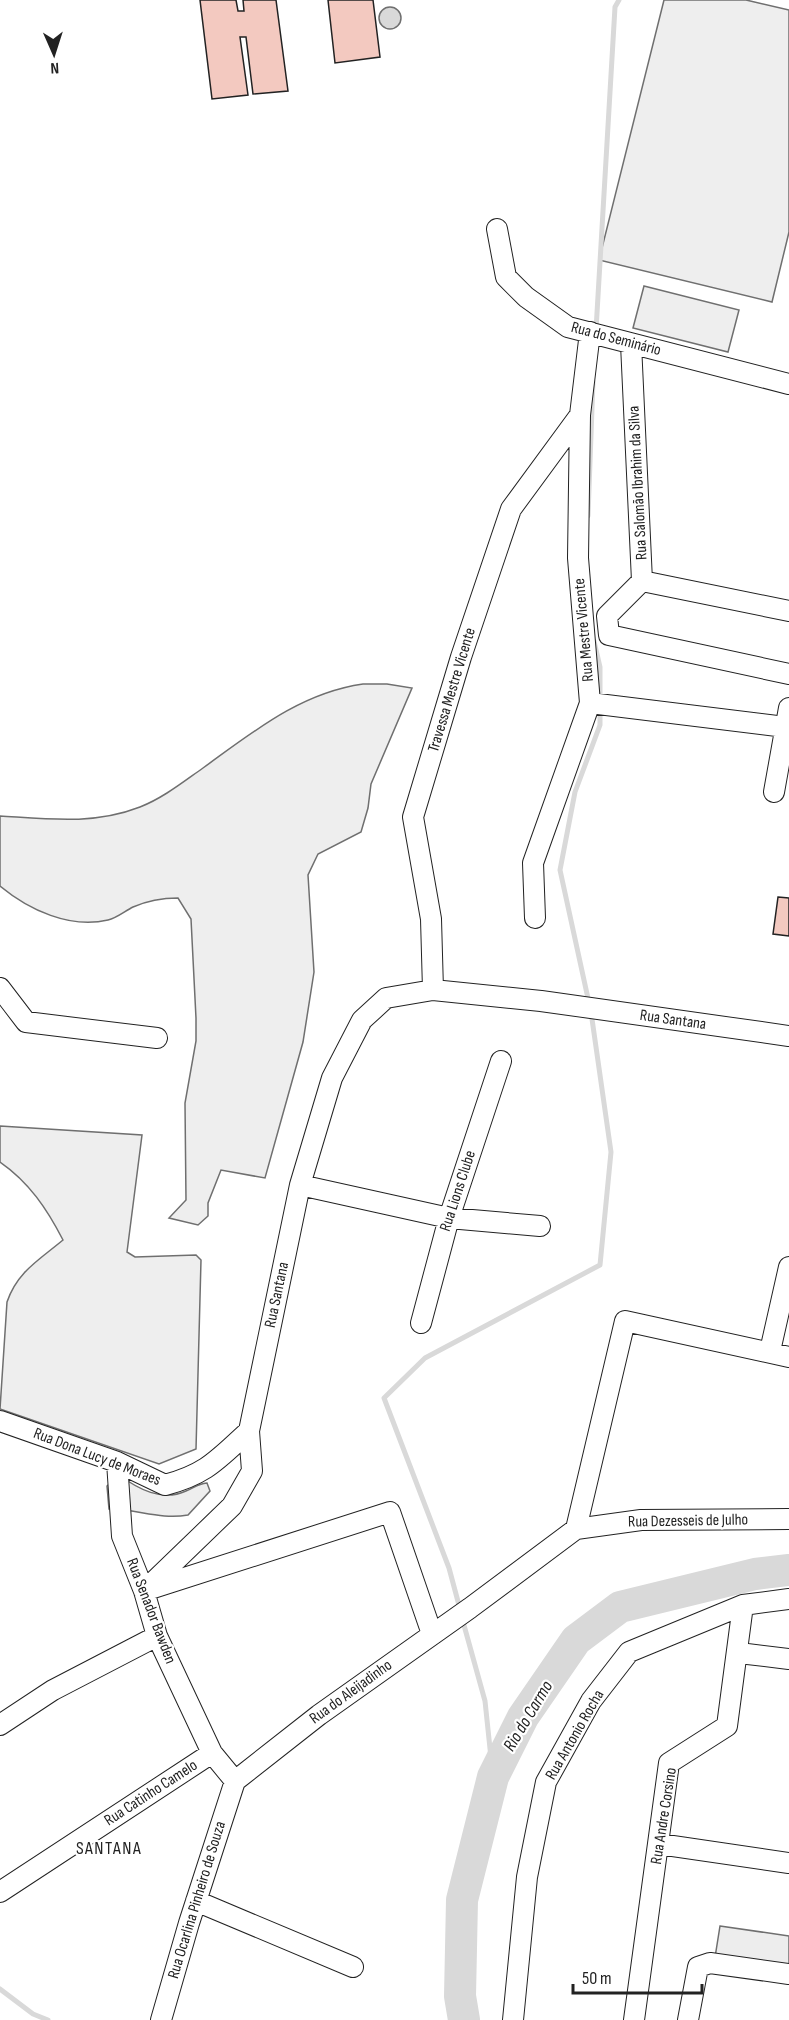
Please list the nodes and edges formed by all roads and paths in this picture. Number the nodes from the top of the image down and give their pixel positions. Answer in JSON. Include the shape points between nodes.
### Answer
{"nodes":[{"id":1,"x":497,"y":228,"type":"dead end"},
{"id":2,"x":590,"y":332,"type":"junction"},
{"id":3,"x":622,"y":341,"type":"junction"},
{"id":4,"x":789,"y":384,"type":"edge"},
{"id":5,"x":579,"y":415,"type":"junction"},
{"id":6,"x":642,"y":581,"type":"junction"},
{"id":7,"x":789,"y":611,"type":"edge"},
{"id":8,"x":789,"y":674,"type":"edge"},
{"id":9,"x":590,"y":703,"type":"junction"},
{"id":10,"x":789,"y":708,"type":"edge"},
{"id":11,"x":785,"y":727,"type":"junction"},
{"id":12,"x":774,"y":792,"type":"dead end"},
{"id":13,"x":535,"y":918,"type":"dead end"},
{"id":14,"x":0,"y":988,"type":"edge"},
{"id":15,"x":433,"y":990,"type":"junction"},
{"id":16,"x":789,"y":1036,"type":"edge"},
{"id":17,"x":157,"y":1038,"type":"dead end"},
{"id":18,"x":501,"y":1061,"type":"dead end"},
{"id":19,"x":300,"y":1185,"type":"junction"},
{"id":20,"x":449,"y":1218,"type":"junction"},
{"id":21,"x":540,"y":1227,"type":"dead end"},
{"id":22,"x":789,"y":1267,"type":"edge"},
{"id":23,"x":421,"y":1323,"type":"dead end"},
{"id":24,"x":780,"y":1354,"type":"edge"},
{"id":25,"x":2,"y":1422,"type":"edge"},
{"id":26,"x":249,"y":1431,"type":"junction"},
{"id":27,"x":117,"y":1462,"type":"junction"},
{"id":28,"x":789,"y":1519,"type":"edge"},
{"id":29,"x":576,"y":1529,"type":"junction"},
{"id":30,"x":144,"y":1591,"type":"junction"},
{"id":31,"x":789,"y":1599,"type":"edge"},
{"id":32,"x":743,"y":1605,"type":"junction"},
{"id":33,"x":470,"y":1608,"type":"joint"},
{"id":34,"x":432,"y":1634,"type":"junction"},
{"id":35,"x":156,"y":1636,"type":"junction"},
{"id":36,"x":739,"y":1653,"type":"junction"},
{"id":37,"x":789,"y":1659,"type":"edge"},
{"id":38,"x":0,"y":1725,"type":"edge"},
{"id":39,"x":212,"y":1753,"type":"junction"},
{"id":40,"x":235,"y":1781,"type":"junction"},
{"id":41,"x":659,"y":1844,"type":"junction"},
{"id":42,"x":789,"y":1863,"type":"edge"},
{"id":43,"x":0,"y":1892,"type":"edge"},
{"id":44,"x":196,"y":1901,"type":"junction"},
{"id":45,"x":353,"y":1967,"type":"dead end"},
{"id":46,"x":789,"y":1974,"type":"edge"},
{"id":47,"x":161,"y":2020,"type":"edge"},
{"id":48,"x":513,"y":2020,"type":"edge"},
{"id":49,"x":634,"y":2020,"type":"edge"},
{"id":50,"x":688,"y":2020,"type":"edge"}],
"edges":[{"from":1,"to":2,"type":"street","name":"Rua do Seminário","via":[[506,276],[525,297],[568,327]]},
{"from":2,"to":3,"type":"street","name":"Rua do Seminário"},
{"from":2,"to":5,"type":"street","name":"Rua Mestre Vicente"},
{"from":3,"to":4,"type":"street","name":"Rua do Seminário"},
{"from":3,"to":6,"type":"street","name":"Rua Salomão Ibrahim da Silva"},
{"from":5,"to":9,"type":"street","name":"Rua Mestre Vicente","via":[[578,558]]},
{"from":5,"to":15,"type":"street","name":"Travessa Mestre Vicente","via":[[512,509],[460,657],[413,817],[431,919]]},
{"from":6,"to":7,"type":"street","name":"Rua Salomão Ibrahim da Silva"},
{"from":6,"to":8,"type":"street","via":[[607,616],[609,635]]},
{"from":9,"to":11,"type":"street"},
{"from":9,"to":13,"type":"street","name":"Rua Mestre Vicente","via":[[533,863]]},
{"from":10,"to":11,"type":"street"},
{"from":11,"to":12,"type":"street"},
{"from":14,"to":17,"type":"street","via":[[26,1022]]},
{"from":15,"to":16,"type":"street","name":"Rua Santana"},
{"from":15,"to":19,"type":"street","name":"Rua Santana","via":[[386,998],[362,1020],[332,1078]]},
{"from":18,"to":20,"type":"street","name":"Rua Lions Clube"},
{"from":19,"to":20,"type":"street"},
{"from":19,"to":26,"type":"street","name":"Rua Santana"},
{"from":20,"to":21,"type":"street"},
{"from":20,"to":23,"type":"street","name":"Rua Lions Clube"},
{"from":22,"to":24,"type":"street"},
{"from":24,"to":29,"type":"street","via":[[625,1321]]},
{"from":25,"to":27,"type":"street","name":"Rua Dona Lucy de Moraes"},
{"from":26,"to":27,"type":"street","name":"Rua Dona Lucy de Moraes","via":[[204,1471],[165,1485]]},
{"from":26,"to":30,"type":"street","name":"Rua Santana","via":[[252,1471],[232,1506]]},
{"from":27,"to":30,"type":"street","name":"Rua Senador Bawden","via":[[122,1536]]},
{"from":28,"to":29,"type":"street","name":"Rua Dezesseis de Julho","via":[[641,1520]]},
{"from":29,"to":33,"type":"street","name":"Rua Dezesseis de Julho"},
{"from":30,"to":34,"type":"street","via":[[390,1512]]},
{"from":30,"to":35,"type":"street","name":"Rua Senador Bawden"},
{"from":31,"to":32,"type":"street","name":"Rua Antonio Rocha"},
{"from":32,"to":36,"type":"street","name":"Rua Andre Corsino"},
{"from":32,"to":48,"type":"street","name":"Rua Antonio Rocha","via":[[629,1652],[591,1701],[546,1782],[527,1877]]},
{"from":33,"to":34,"type":"street","name":"Rua do Aleijadinho"},
{"from":34,"to":40,"type":"street","name":"Rua do Aleijadinho"},
{"from":35,"to":38,"type":"street","via":[[53,1690]]},
{"from":35,"to":39,"type":"street","name":"Rua Senador Bawden"},
{"from":36,"to":37,"type":"street"},
{"from":36,"to":41,"type":"street","name":"Rua Andre Corsino","via":[[727,1726],[669,1763]]},
{"from":39,"to":40,"type":"street","name":"Rua Senador Bawden"},
{"from":39,"to":43,"type":"street","name":"Rua Catinho Camelo"},
{"from":40,"to":44,"type":"street","name":"Rua Ocarlina Pinheiro de Souza"},
{"from":41,"to":42,"type":"street"},
{"from":41,"to":49,"type":"street","name":"Rua Andre Corsino"},
{"from":44,"to":45,"type":"street"},
{"from":44,"to":47,"type":"street","name":"Rua Ocarlina Pinheiro de Souza"},
{"from":46,"to":50,"type":"street","via":[[710,1963],[698,1967]]}]}
